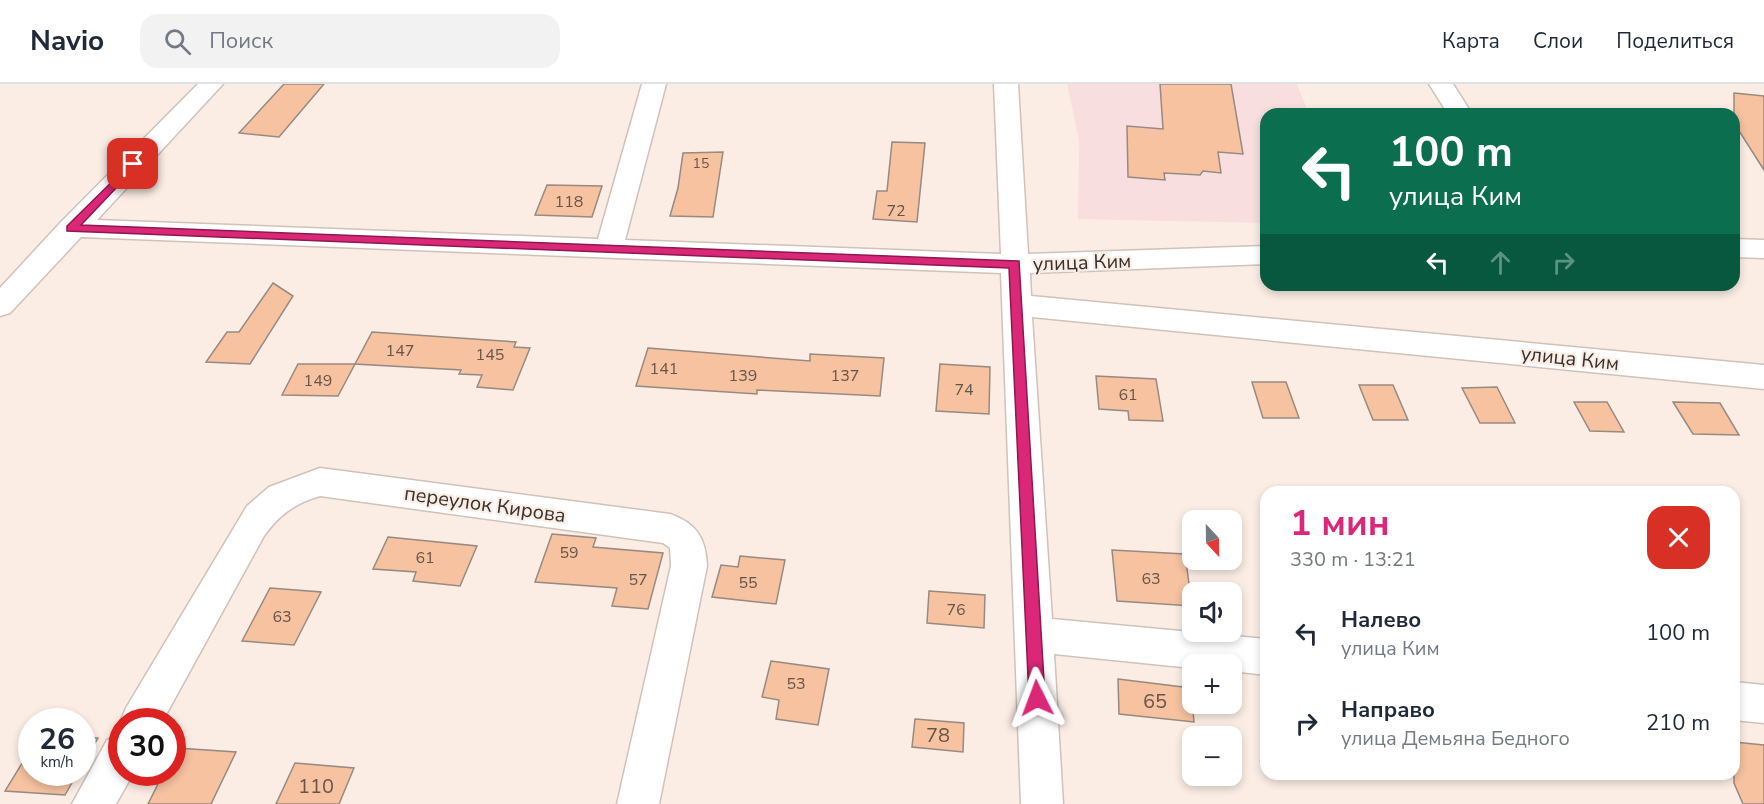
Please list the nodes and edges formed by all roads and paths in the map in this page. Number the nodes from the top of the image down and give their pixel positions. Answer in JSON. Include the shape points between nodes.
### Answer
{"nodes":[{"id":1,"x":211,"y":84,"type":"edge"},
{"id":2,"x":654,"y":84,"type":"edge"},
{"id":3,"x":1006,"y":84,"type":"edge"},
{"id":4,"x":1441,"y":84,"type":"edge"},
{"id":5,"x":1456,"y":108,"type":"edge"},
{"id":6,"x":71,"y":228,"type":"junction"},
{"id":7,"x":1740,"y":248,"type":"edge"},
{"id":8,"x":609,"y":249,"type":"junction"},
{"id":9,"x":1764,"y":249,"type":"edge"},
{"id":10,"x":1260,"y":255,"type":"edge"},
{"id":11,"x":1015,"y":264,"type":"junction"},
{"id":12,"x":1017,"y":305,"type":"junction"},
{"id":13,"x":0,"y":306,"type":"edge"},
{"id":14,"x":1764,"y":377,"type":"edge"},
{"id":15,"x":1034,"y":635,"type":"junction"},
{"id":16,"x":1260,"y":656,"type":"edge"},
{"id":17,"x":1740,"y":702,"type":"edge"},
{"id":18,"x":1764,"y":704,"type":"edge"},
{"id":19,"x":148,"y":708,"type":"edge"},
{"id":20,"x":108,"y":778,"type":"edge"},
{"id":21,"x":93,"y":804,"type":"edge"},
{"id":22,"x":638,"y":804,"type":"edge"},
{"id":23,"x":1042,"y":804,"type":"edge"}],
"edges":[{"from":1,"to":6,"type":"street"},
{"from":2,"to":8,"type":"street"},
{"from":3,"to":11,"type":"street"},
{"from":4,"to":5,"type":"street"},
{"from":6,"to":8,"type":"street","name":"улица Ким"},
{"from":6,"to":13,"type":"street"},
{"from":7,"to":9,"type":"street"},
{"from":8,"to":11,"type":"street","name":"улица Ким"},
{"from":10,"to":11,"type":"street","name":"улица Ким"},
{"from":11,"to":12,"type":"street"},
{"from":12,"to":14,"type":"street","name":"улица Ким"},
{"from":12,"to":15,"type":"street"},
{"from":15,"to":16,"type":"street"},
{"from":15,"to":23,"type":"street"},
{"from":17,"to":18,"type":"street"},
{"from":19,"to":22,"type":"street","name":"переулок Кирова","via":[[264,507],[287,491],[320,482],[670,529],[684,536],[689,566]]},
{"from":20,"to":21,"type":"street"}]}
